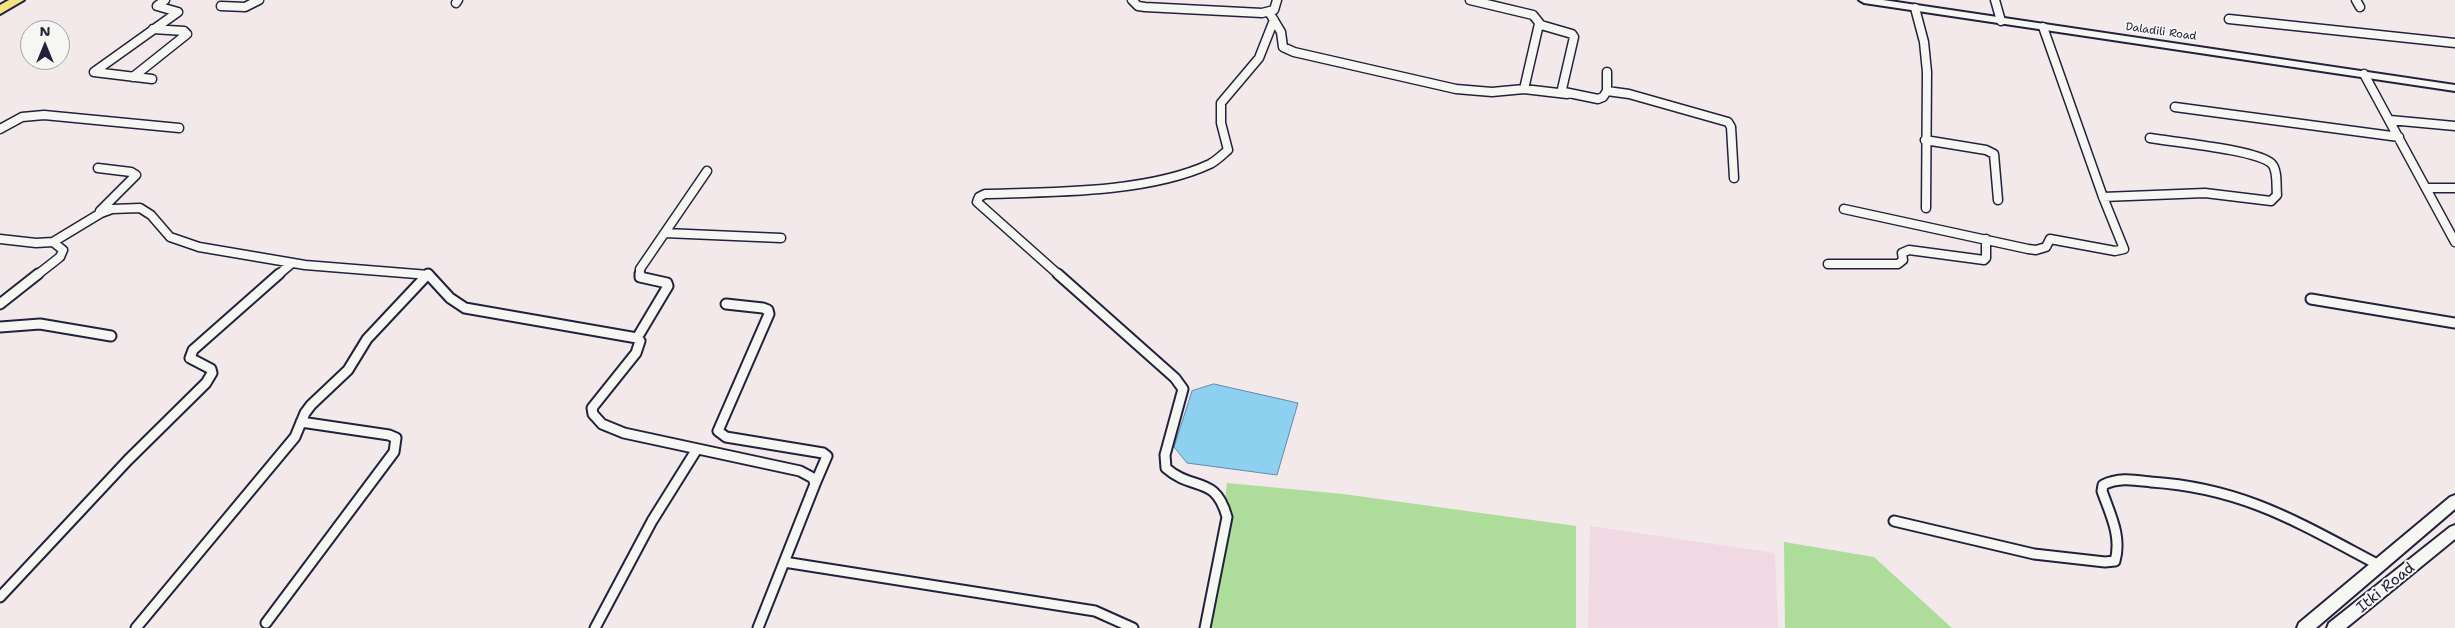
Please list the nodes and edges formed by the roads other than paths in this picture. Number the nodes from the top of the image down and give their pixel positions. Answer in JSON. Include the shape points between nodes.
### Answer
{"nodes":[{"id":1,"x":18,"y":0,"type":"edge"},
{"id":2,"x":165,"y":0,"type":"edge"},
{"id":3,"x":259,"y":0,"type":"edge"},
{"id":4,"x":1132,"y":0,"type":"edge"},
{"id":5,"x":1277,"y":0,"type":"edge"},
{"id":6,"x":1470,"y":0,"type":"edge"},
{"id":7,"x":1864,"y":0,"type":"edge"},
{"id":8,"x":1994,"y":0,"type":"edge"},
{"id":9,"x":2356,"y":0,"type":"edge"},
{"id":10,"x":221,"y":6,"type":"dead end"},
{"id":11,"x":2360,"y":7,"type":"dead end"},
{"id":12,"x":1915,"y":8,"type":"junction"},
{"id":13,"x":0,"y":10,"type":"edge"},
{"id":14,"x":1269,"y":12,"type":"junction"},
{"id":15,"x":2229,"y":19,"type":"dead end"},
{"id":16,"x":1274,"y":20,"type":"junction"},
{"id":17,"x":2001,"y":21,"type":"junction"},
{"id":18,"x":1539,"y":24,"type":"junction"},
{"id":19,"x":2043,"y":27,"type":"junction"},
{"id":20,"x":153,"y":29,"type":"junction"},
{"id":21,"x":2455,"y":43,"type":"edge"},
{"id":22,"x":1607,"y":72,"type":"dead end"},
{"id":23,"x":2364,"y":74,"type":"junction"},
{"id":24,"x":133,"y":77,"type":"junction"},
{"id":25,"x":152,"y":78,"type":"dead end"},
{"id":26,"x":2455,"y":88,"type":"edge"},
{"id":27,"x":1524,"y":89,"type":"junction"},
{"id":28,"x":1607,"y":91,"type":"junction"},
{"id":29,"x":1567,"y":94,"type":"junction"},
{"id":30,"x":2175,"y":107,"type":"dead end"},
{"id":31,"x":2390,"y":120,"type":"junction"},
{"id":32,"x":2455,"y":126,"type":"edge"},
{"id":33,"x":178,"y":128,"type":"dead end"},
{"id":34,"x":0,"y":129,"type":"edge"},
{"id":35,"x":2399,"y":136,"type":"junction"},
{"id":36,"x":2150,"y":138,"type":"dead end"},
{"id":37,"x":1925,"y":140,"type":"junction"},
{"id":38,"x":98,"y":168,"type":"dead end"},
{"id":39,"x":707,"y":171,"type":"dead end"},
{"id":40,"x":1734,"y":178,"type":"dead end"},
{"id":41,"x":2426,"y":188,"type":"junction"},
{"id":42,"x":2455,"y":188,"type":"edge"},
{"id":43,"x":2103,"y":196,"type":"junction"},
{"id":44,"x":1998,"y":200,"type":"dead end"},
{"id":45,"x":1926,"y":208,"type":"dead end"},
{"id":46,"x":1844,"y":209,"type":"dead end"},
{"id":47,"x":94,"y":217,"type":"junction"},
{"id":48,"x":665,"y":233,"type":"junction"},
{"id":49,"x":0,"y":238,"type":"edge"},
{"id":50,"x":782,"y":238,"type":"dead end"},
{"id":51,"x":1986,"y":239,"type":"junction"},
{"id":52,"x":53,"y":242,"type":"junction"},
{"id":53,"x":2455,"y":242,"type":"edge"},
{"id":54,"x":292,"y":263,"type":"junction"},
{"id":55,"x":1828,"y":264,"type":"dead end"},
{"id":56,"x":428,"y":274,"type":"junction"},
{"id":57,"x":2310,"y":299,"type":"dead end"},
{"id":58,"x":0,"y":304,"type":"edge"},
{"id":59,"x":726,"y":304,"type":"dead end"},
{"id":60,"x":2455,"y":322,"type":"edge"},
{"id":61,"x":0,"y":327,"type":"edge"},
{"id":62,"x":111,"y":336,"type":"dead end"},
{"id":63,"x":637,"y":338,"type":"junction"},
{"id":64,"x":301,"y":422,"type":"junction"},
{"id":65,"x":697,"y":449,"type":"junction"},
{"id":66,"x":815,"y":484,"type":"junction"},
{"id":67,"x":2455,"y":501,"type":"edge"},
{"id":68,"x":1894,"y":521,"type":"dead end"},
{"id":69,"x":2455,"y":531,"type":"edge"},
{"id":70,"x":784,"y":562,"type":"junction"},
{"id":71,"x":2380,"y":565,"type":"junction"},
{"id":72,"x":0,"y":597,"type":"edge"},
{"id":73,"x":266,"y":623,"type":"dead end"},
{"id":74,"x":136,"y":628,"type":"edge"},
{"id":75,"x":595,"y":628,"type":"edge"},
{"id":76,"x":758,"y":628,"type":"edge"},
{"id":77,"x":1133,"y":628,"type":"edge"},
{"id":78,"x":1205,"y":628,"type":"edge"},
{"id":79,"x":2305,"y":628,"type":"edge"},
{"id":80,"x":2335,"y":628,"type":"edge"}],
"edges":[{"from":1,"to":13,"type":"highway"},
{"from":2,"to":20,"type":"street","via":[[157,6],[178,12]]},
{"from":3,"to":10,"type":"street","via":[[245,7]]},
{"from":4,"to":14,"type":"street","via":[[1145,8]]},
{"from":5,"to":14,"type":"street","via":[[1276,8]]},
{"from":6,"to":18,"type":"street","via":[[1533,15]]},
{"from":7,"to":12,"type":"main road","name":"Daladili Road"},
{"from":8,"to":17,"type":"street"},
{"from":9,"to":11,"type":"street"},
{"from":12,"to":17,"type":"main road","name":"Daladili Road"},
{"from":12,"to":37,"type":"street","via":[[1926,53]]},
{"from":14,"to":16,"type":"street"},
{"from":15,"to":21,"type":"street"},
{"from":16,"to":27,"type":"street","via":[[1282,32],[1283,47],[1294,52],[1456,89],[1492,92]]},
{"from":16,"to":78,"type":"street","via":[[1259,58],[1221,103],[1221,123],[1228,150],[1219,159],[1149,182],[985,194],[977,202],[1175,378],[1182,388],[1183,395],[1165,455],[1166,468],[1175,475],[1213,489],[1225,503],[1227,517]]},
{"from":17,"to":19,"type":"main road","name":"Daladili Road"},
{"from":18,"to":27,"type":"street"},
{"from":18,"to":29,"type":"street","via":[[1574,35],[1562,89]]},
{"from":19,"to":23,"type":"main road","name":"Daladili Road"},
{"from":19,"to":43,"type":"street"},
{"from":20,"to":24,"type":"street","via":[[184,31],[187,34]]},
{"from":20,"to":24,"type":"street","via":[[94,72]]},
{"from":22,"to":28,"type":"street"},
{"from":23,"to":26,"type":"main road","name":"Daladili Road"},
{"from":23,"to":31,"type":"street"},
{"from":24,"to":25,"type":"street"},
{"from":27,"to":29,"type":"street"},
{"from":28,"to":29,"type":"street","via":[[1598,99]]},
{"from":28,"to":40,"type":"street","via":[[1629,94],[1728,122]]},
{"from":30,"to":35,"type":"street"},
{"from":31,"to":32,"type":"street"},
{"from":31,"to":35,"type":"street"},
{"from":33,"to":34,"type":"street","via":[[34,115],[22,117]]},
{"from":35,"to":41,"type":"street"},
{"from":36,"to":43,"type":"street","via":[[2268,160],[2273,165],[2277,195],[2271,201],[2205,193]]},
{"from":37,"to":44,"type":"street","via":[[1994,154]]},
{"from":37,"to":45,"type":"street","via":[[1923,176]]},
{"from":38,"to":47,"type":"street","via":[[136,175]]},
{"from":39,"to":48,"type":"street"},
{"from":41,"to":42,"type":"street"},
{"from":41,"to":53,"type":"street"},
{"from":43,"to":51,"type":"street","via":[[2124,246],[2121,251],[2055,239],[2050,239],[2046,247],[2036,250]]},
{"from":46,"to":51,"type":"street"},
{"from":47,"to":52,"type":"street"},
{"from":47,"to":54,"type":"street","via":[[112,209],[140,208],[179,242]]},
{"from":48,"to":50,"type":"street"},
{"from":48,"to":63,"type":"street","via":[[639,274],[644,279],[663,281],[668,286]]},
{"from":49,"to":52,"type":"street"},
{"from":51,"to":55,"type":"street","via":[[1984,260],[1908,250],[1902,253],[1903,260],[1898,264]]},
{"from":52,"to":58,"type":"street","via":[[63,250],[60,257]]},
{"from":54,"to":56,"type":"street"},
{"from":54,"to":72,"type":"street","via":[[193,350],[190,358],[211,369],[206,383],[128,460]]},
{"from":56,"to":63,"type":"street","via":[[450,298],[465,308]]},
{"from":56,"to":64,"type":"street","via":[[367,339],[348,370],[311,405]]},
{"from":57,"to":60,"type":"street"},
{"from":59,"to":66,"type":"street","via":[[764,308],[768,314],[718,431],[726,437],[823,452],[827,456],[826,461]]},
{"from":61,"to":62,"type":"street","via":[[40,324]]},
{"from":63,"to":65,"type":"street","via":[[640,341],[636,353],[596,401],[592,414],[596,420],[617,431]]},
{"from":64,"to":73,"type":"street","via":[[388,435],[396,438],[398,444]]},
{"from":64,"to":74,"type":"street","via":[[295,437]]},
{"from":65,"to":66,"type":"street","via":[[800,471],[813,478]]},
{"from":65,"to":75,"type":"street","via":[[652,521]]},
{"from":66,"to":70,"type":"street"},
{"from":67,"to":71,"type":"main road"},
{"from":68,"to":71,"type":"street","via":[[2034,554],[2105,562],[2115,560],[2118,553],[2118,542],[2102,491],[2103,485],[2115,479],[2206,488],[2232,494]]},
{"from":69,"to":80,"type":"main road","name":"Itki Road"},
{"from":70,"to":76,"type":"street"},
{"from":70,"to":77,"type":"street","via":[[1088,610]]},
{"from":71,"to":79,"type":"main road"}]}
